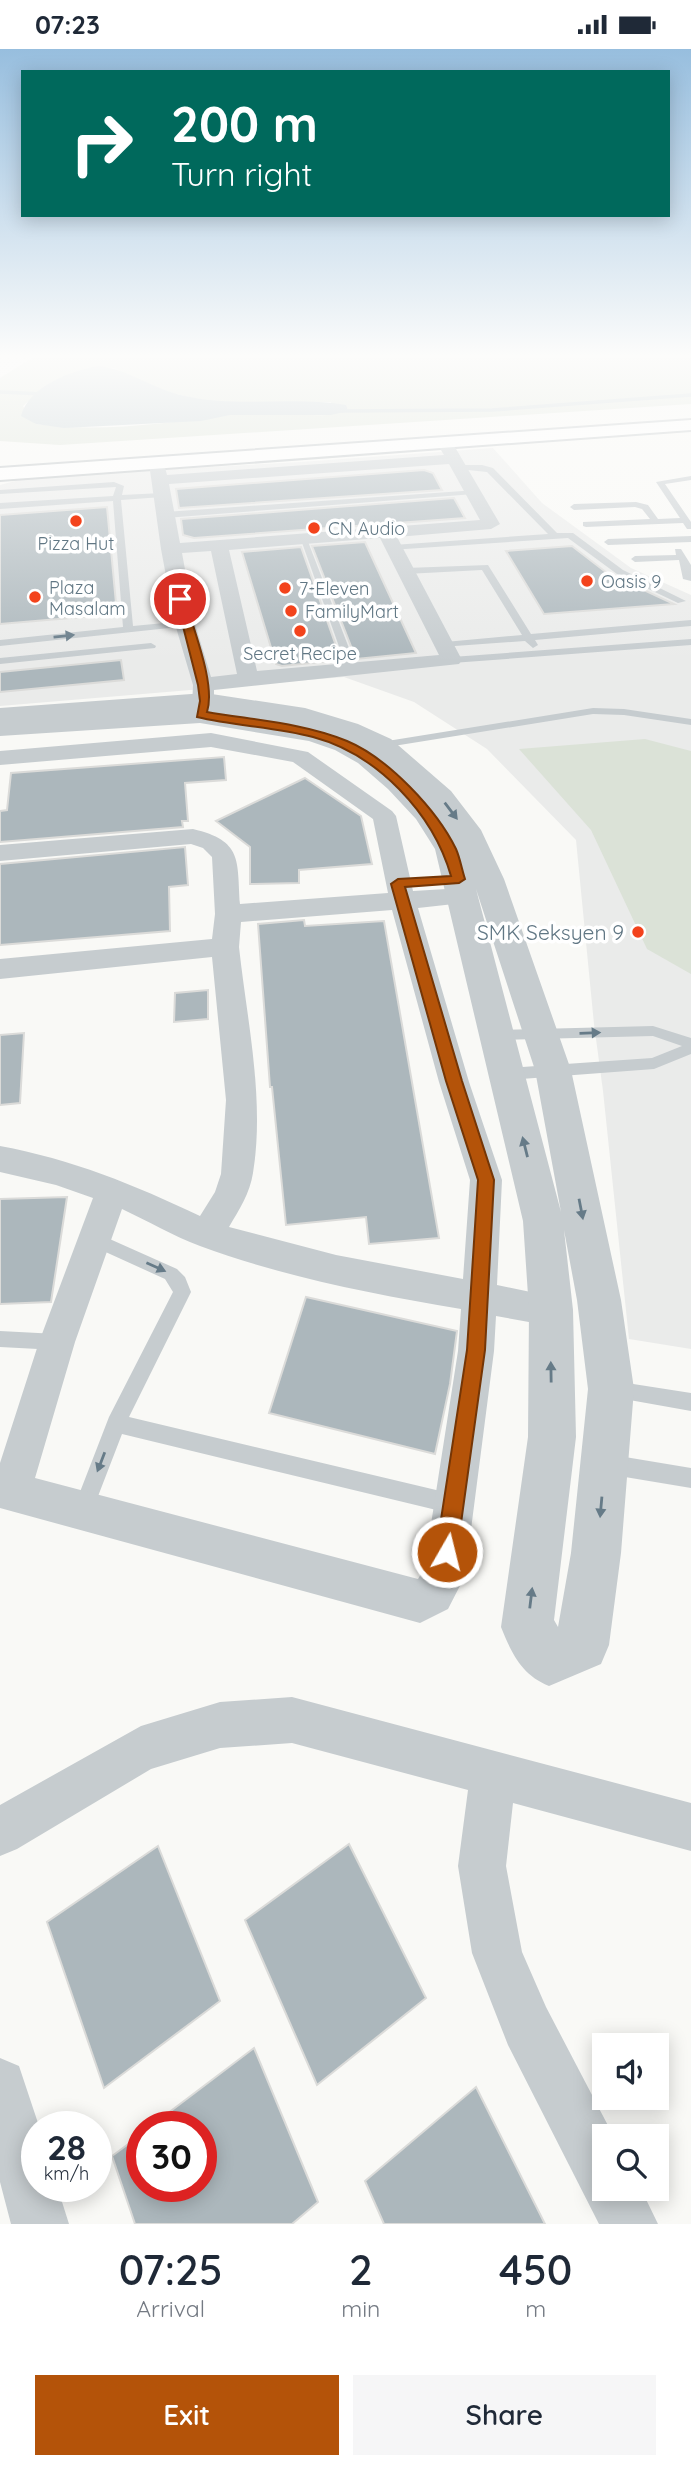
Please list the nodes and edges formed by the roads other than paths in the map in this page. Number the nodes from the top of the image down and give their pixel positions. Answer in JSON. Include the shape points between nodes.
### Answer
{"nodes":[{"id":1,"x":83,"y":460,"type":"edge"},
{"id":2,"x":310,"y":460,"type":"edge"},
{"id":3,"x":454,"y":460,"type":"edge"},
{"id":4,"x":456,"y":463,"type":"junction"},
{"id":5,"x":0,"y":465,"type":"edge"},
{"id":6,"x":0,"y":474,"type":"edge"},
{"id":7,"x":691,"y":478,"type":"edge"},
{"id":8,"x":160,"y":479,"type":"junction"},
{"id":9,"x":0,"y":492,"type":"edge"},
{"id":10,"x":474,"y":492,"type":"junction"},
{"id":11,"x":117,"y":498,"type":"junction"},
{"id":12,"x":0,"y":506,"type":"edge"},
{"id":13,"x":574,"y":507,"type":"dead end"},
{"id":14,"x":165,"y":515,"type":"junction"},
{"id":15,"x":685,"y":520,"type":"junction"},
{"id":16,"x":656,"y":521,"type":"junction"},
{"id":17,"x":586,"y":524,"type":"dead end"},
{"id":18,"x":691,"y":529,"type":"edge"},
{"id":19,"x":554,"y":535,"type":"junction"},
{"id":20,"x":303,"y":539,"type":"junction"},
{"id":21,"x":671,"y":539,"type":"junction"},
{"id":22,"x":691,"y":539,"type":"edge"},
{"id":23,"x":390,"y":541,"type":"junction"},
{"id":24,"x":608,"y":542,"type":"dead end"},
{"id":25,"x":219,"y":545,"type":"junction"},
{"id":26,"x":170,"y":549,"type":"junction"},
{"id":27,"x":681,"y":557,"type":"junction"},
{"id":28,"x":635,"y":559,"type":"dead end"},
{"id":29,"x":406,"y":571,"type":"junction"},
{"id":30,"x":688,"y":579,"type":"dead end"},
{"id":31,"x":681,"y":601,"type":"dead end"},
{"id":32,"x":691,"y":623,"type":"edge"},
{"id":33,"x":185,"y":624,"type":"junction"},
{"id":34,"x":128,"y":630,"type":"junction"},
{"id":35,"x":528,"y":637,"type":"junction"},
{"id":36,"x":15,"y":641,"type":"junction"},
{"id":37,"x":691,"y":642,"type":"edge"},
{"id":38,"x":0,"y":643,"type":"edge"},
{"id":39,"x":151,"y":646,"type":"dead end"},
{"id":40,"x":449,"y":653,"type":"junction"},
{"id":41,"x":538,"y":653,"type":"junction"},
{"id":42,"x":16,"y":659,"type":"junction"},
{"id":43,"x":0,"y":661,"type":"edge"},
{"id":44,"x":352,"y":669,"type":"junction"},
{"id":45,"x":248,"y":678,"type":"junction"},
{"id":46,"x":203,"y":701,"type":"junction"},
{"id":47,"x":0,"y":716,"type":"edge"},
{"id":48,"x":691,"y":723,"type":"edge"},
{"id":49,"x":0,"y":728,"type":"edge"},
{"id":50,"x":381,"y":745,"type":"junction"},
{"id":51,"x":0,"y":758,"type":"edge"},
{"id":52,"x":0,"y":853,"type":"edge"},
{"id":53,"x":461,"y":888,"type":"junction"},
{"id":54,"x":400,"y":893,"type":"junction"},
{"id":55,"x":228,"y":906,"type":"junction"},
{"id":56,"x":225,"y":947,"type":"junction"},
{"id":57,"x":0,"y":969,"type":"edge"},
{"id":58,"x":498,"y":1035,"type":"junction"},
{"id":59,"x":691,"y":1042,"type":"edge"},
{"id":60,"x":691,"y":1048,"type":"edge"},
{"id":61,"x":547,"y":1053,"type":"junction"},
{"id":62,"x":507,"y":1074,"type":"junction"},
{"id":63,"x":0,"y":1159,"type":"edge"},
{"id":64,"x":112,"y":1191,"type":"junction"},
{"id":65,"x":207,"y":1234,"type":"junction"},
{"id":66,"x":94,"y":1239,"type":"junction"},
{"id":67,"x":479,"y":1297,"type":"junction"},
{"id":68,"x":551,"y":1310,"type":"junction"},
{"id":69,"x":0,"y":1339,"type":"edge"},
{"id":70,"x":57,"y":1342,"type":"junction"},
{"id":71,"x":611,"y":1389,"type":"junction"},
{"id":72,"x":691,"y":1402,"type":"edge"},
{"id":73,"x":116,"y":1423,"type":"junction"},
{"id":74,"x":605,"y":1463,"type":"junction"},
{"id":75,"x":691,"y":1478,"type":"edge"},
{"id":76,"x":5,"y":1489,"type":"edge"},
{"id":77,"x":453,"y":1504,"type":"junction"},
{"id":78,"x":83,"y":1510,"type":"junction"},
{"id":79,"x":494,"y":1774,"type":"junction"},
{"id":80,"x":691,"y":1827,"type":"edge"},
{"id":81,"x":0,"y":1832,"type":"edge"},
{"id":82,"x":0,"y":2085,"type":"edge"},
{"id":83,"x":592,"y":2152,"type":"edge"},
{"id":84,"x":617,"y":2201,"type":"edge"},
{"id":85,"x":40,"y":2224,"type":"edge"},
{"id":86,"x":629,"y":2224,"type":"edge"}],
"edges":[{"from":1,"to":5,"type":"main road"},
{"from":2,"to":8,"type":"main road"},
{"from":3,"to":4,"type":"street"},
{"from":4,"to":8,"type":"street"},
{"from":4,"to":10,"type":"street"},
{"from":4,"to":19,"type":"lane","via":[[489,470]]},
{"from":6,"to":8,"type":"main road"},
{"from":7,"to":15,"type":"lane","via":[[660,482]]},
{"from":8,"to":11,"type":"lane"},
{"from":8,"to":14,"type":"street"},
{"from":9,"to":11,"type":"lane","via":[[114,484],[120,486]]},
{"from":10,"to":14,"type":"lane"},
{"from":10,"to":23,"type":"street","via":[[491,524]]},
{"from":11,"to":12,"type":"lane"},
{"from":11,"to":34,"type":"lane"},
{"from":13,"to":16,"type":"lane","via":[[636,504],[645,507]]},
{"from":14,"to":26,"type":"street"},
{"from":15,"to":16,"type":"lane"},
{"from":15,"to":18,"type":"lane"},
{"from":16,"to":17,"type":"lane"},
{"from":19,"to":23,"type":"lane"},
{"from":19,"to":31,"type":"lane","via":[[573,536],[620,572]]},
{"from":20,"to":23,"type":"street"},
{"from":20,"to":25,"type":"street"},
{"from":20,"to":44,"type":"lane"},
{"from":21,"to":22,"type":"lane"},
{"from":21,"to":24,"type":"lane"},
{"from":21,"to":27,"type":"lane"},
{"from":23,"to":29,"type":"street"},
{"from":25,"to":26,"type":"street"},
{"from":25,"to":45,"type":"street"},
{"from":26,"to":33,"type":"street"},
{"from":27,"to":28,"type":"lane"},
{"from":27,"to":30,"type":"lane"},
{"from":29,"to":35,"type":"lane","via":[[488,569]]},
{"from":29,"to":40,"type":"street"},
{"from":32,"to":35,"type":"lane"},
{"from":33,"to":34,"type":"lane"},
{"from":33,"to":46,"type":"street"},
{"from":36,"to":34,"type":"lane","one_way":true},
{"from":35,"to":40,"type":"lane"},
{"from":35,"to":41,"type":"lane"},
{"from":36,"to":38,"type":"lane"},
{"from":36,"to":42,"type":"lane"},
{"from":37,"to":41,"type":"lane"},
{"from":39,"to":42,"type":"lane"},
{"from":40,"to":41,"type":"lane"},
{"from":40,"to":44,"type":"street"},
{"from":42,"to":43,"type":"lane"},
{"from":44,"to":45,"type":"street"},
{"from":45,"to":46,"type":"street"},
{"from":46,"to":47,"type":"street"},
{"from":46,"to":49,"type":"street"},
{"from":46,"to":50,"type":"street","via":[[305,716]]},
{"from":46,"to":53,"type":"street","via":[[345,744],[368,757],[427,814],[450,849]]},
{"from":48,"to":50,"type":"lane","via":[[593,711]]},
{"from":50,"to":61,"type":"street","one_way":true,"via":[[441,797],[466,830],[488,879]]},
{"from":51,"to":54,"type":"street","via":[[211,740],[300,757],[384,816]]},
{"from":52,"to":55,"type":"street","via":[[193,836],[212,843],[224,855]]},
{"from":53,"to":54,"type":"street"},
{"from":53,"to":58,"type":"street"},
{"from":54,"to":55,"type":"street"},
{"from":54,"to":67,"type":"street","via":[[486,1180]]},
{"from":55,"to":56,"type":"street"},
{"from":56,"to":57,"type":"street"},
{"from":56,"to":65,"type":"street","via":[[241,1100],[237,1174],[230,1196]]},
{"from":58,"to":61,"type":"lane"},
{"from":58,"to":62,"type":"street"},
{"from":61,"to":59,"type":"lane","one_way":true,"via":[[653,1031]]},
{"from":60,"to":61,"type":"lane","via":[[654,1063]]},
{"from":61,"to":62,"type":"lane"},
{"from":61,"to":71,"type":"street","one_way":true,"via":[[598,1300]]},
{"from":68,"to":62,"type":"street","one_way":true,"via":[[543,1221]]},
{"from":63,"to":64,"type":"street"},
{"from":64,"to":65,"type":"street"},
{"from":64,"to":66,"type":"street"},
{"from":65,"to":67,"type":"street","via":[[369,1279]]},
{"from":66,"to":70,"type":"street"},
{"from":66,"to":73,"type":"lane","one_way":true,"via":[[171,1274],[182,1292]]},
{"from":67,"to":68,"type":"street"},
{"from":67,"to":77,"type":"street","via":[[476,1350]]},
{"from":74,"to":68,"type":"street","one_way":true,"via":[[582,1645],[549,1659],[527,1627],[552,1437]]},
{"from":69,"to":70,"type":"lane"},
{"from":70,"to":76,"type":"street"},
{"from":71,"to":72,"type":"lane"},
{"from":71,"to":74,"type":"street"},
{"from":73,"to":77,"type":"lane"},
{"from":73,"to":78,"type":"lane","one_way":true},
{"from":74,"to":75,"type":"lane"},
{"from":76,"to":78,"type":"street"},
{"from":77,"to":78,"type":"street","via":[[444,1576],[433,1594],[420,1602]]},
{"from":79,"to":80,"type":"street"},
{"from":79,"to":81,"type":"street","via":[[292,1720],[220,1725],[141,1749]]},
{"from":79,"to":83,"type":"street","via":[[482,1866],[497,1953],[527,2027]]},
{"from":82,"to":85,"type":"street"},
{"from":84,"to":86,"type":"street"}]}
